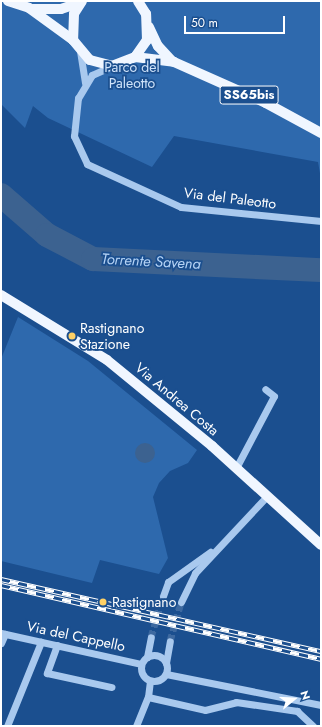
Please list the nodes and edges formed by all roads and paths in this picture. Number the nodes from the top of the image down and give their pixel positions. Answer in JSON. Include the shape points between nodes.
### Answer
{"nodes":[{"id":1,"x":8,"y":1,"type":"edge"},
{"id":2,"x":138,"y":1,"type":"edge"},
{"id":3,"x":81,"y":2,"type":"edge"},
{"id":4,"x":29,"y":8,"type":"junction"},
{"id":5,"x":149,"y":27,"type":"junction"},
{"id":6,"x":73,"y":40,"type":"junction"},
{"id":7,"x":80,"y":51,"type":"junction"},
{"id":8,"x":135,"y":57,"type":"junction"},
{"id":9,"x":174,"y":62,"type":"junction"},
{"id":10,"x":112,"y":66,"type":"junction"},
{"id":11,"x":85,"y":83,"type":"junction"},
{"id":12,"x":321,"y":133,"type":"edge"},
{"id":13,"x":321,"y":221,"type":"edge"},
{"id":14,"x":1,"y":295,"type":"edge"},
{"id":15,"x":266,"y":389,"type":"dead end"},
{"id":16,"x":236,"y":468,"type":"junction"},
{"id":17,"x":267,"y":496,"type":"junction"},
{"id":18,"x":321,"y":545,"type":"edge"},
{"id":19,"x":215,"y":549,"type":"junction"},
{"id":20,"x":163,"y":596,"type":"tunnel mouth"},
{"id":21,"x":181,"y":602,"type":"tunnel mouth"},
{"id":22,"x":3,"y":633,"type":"edge"},
{"id":23,"x":151,"y":637,"type":"tunnel mouth"},
{"id":24,"x":170,"y":641,"type":"tunnel mouth"},
{"id":25,"x":41,"y":642,"type":"junction"},
{"id":26,"x":1,"y":643,"type":"edge"},
{"id":27,"x":57,"y":645,"type":"junction"},
{"id":28,"x":147,"y":657,"type":"junction"},
{"id":29,"x":166,"y":663,"type":"junction"},
{"id":30,"x":141,"y":664,"type":"junction"},
{"id":31,"x":166,"y":674,"type":"junction"},
{"id":32,"x":150,"y":681,"type":"junction"},
{"id":33,"x":111,"y":687,"type":"dead end"},
{"id":34,"x":148,"y":698,"type":"junction"},
{"id":35,"x":321,"y":705,"type":"edge"},
{"id":36,"x":7,"y":726,"type":"edge"},
{"id":37,"x":136,"y":726,"type":"edge"},
{"id":38,"x":313,"y":726,"type":"edge"}],
"edges":[{"from":1,"to":4,"type":"main road"},
{"from":2,"to":5,"type":"main road"},
{"from":3,"to":4,"type":"main road","via":[[61,9]]},
{"from":3,"to":6,"type":"main road","via":[[74,14]]},
{"from":4,"to":6,"type":"main road"},
{"from":5,"to":8,"type":"main road","via":[[147,40]]},
{"from":5,"to":9,"type":"main road","number":"SS65bis","via":[[158,46]]},
{"from":6,"to":7,"type":"main road"},
{"from":7,"to":10,"type":"main road","via":[[90,60]]},
{"from":7,"to":11,"type":"street","name":"Via del Paleotto"},
{"from":8,"to":9,"type":"main road","number":"SS65bis"},
{"from":8,"to":10,"type":"main road"},
{"from":9,"to":12,"type":"main road","number":"SS65bis","via":[[266,103]]},
{"from":10,"to":11,"type":"street"},
{"from":11,"to":13,"type":"street","name":"Via del Paleotto","via":[[74,117],[74,136],[79,151],[94,168],[181,207]]},
{"from":14,"to":16,"type":"main road","name":"Via Andrea Costa","via":[[108,360]]},
{"from":15,"to":16,"type":"street","via":[[274,396]]},
{"from":16,"to":17,"type":"main road","name":"Via Andrea Costa"},
{"from":17,"to":18,"type":"main road","name":"Via Andrea Costa"},
{"from":17,"to":19,"type":"street"},
{"from":19,"to":20,"type":"street","via":[[181,570],[168,582]]},
{"from":19,"to":21,"type":"street","via":[[195,574]]},
{"from":22,"to":25,"type":"street","name":"Via del Cappello"},
{"from":22,"to":26,"type":"street","name":"Via del Cappello"},
{"from":23,"to":28,"type":"street"},
{"from":24,"to":29,"type":"street"},
{"from":25,"to":27,"type":"street","name":"Via del Cappello"},
{"from":25,"to":36,"type":"street"},
{"from":27,"to":30,"type":"street","name":"Via del Cappello"},
{"from":27,"to":33,"type":"street","via":[[47,673]]},
{"from":28,"to":29,"type":"street","via":[[156,655]]},
{"from":28,"to":30,"type":"street"},
{"from":29,"to":31,"type":"street"},
{"from":30,"to":32,"type":"street","via":[[141,672]]},
{"from":31,"to":32,"type":"street","via":[[161,679]]},
{"from":31,"to":35,"type":"street"},
{"from":32,"to":34,"type":"street"},
{"from":34,"to":37,"type":"street"},
{"from":34,"to":38,"type":"street","via":[[205,710],[236,702],[297,711]]}]}
